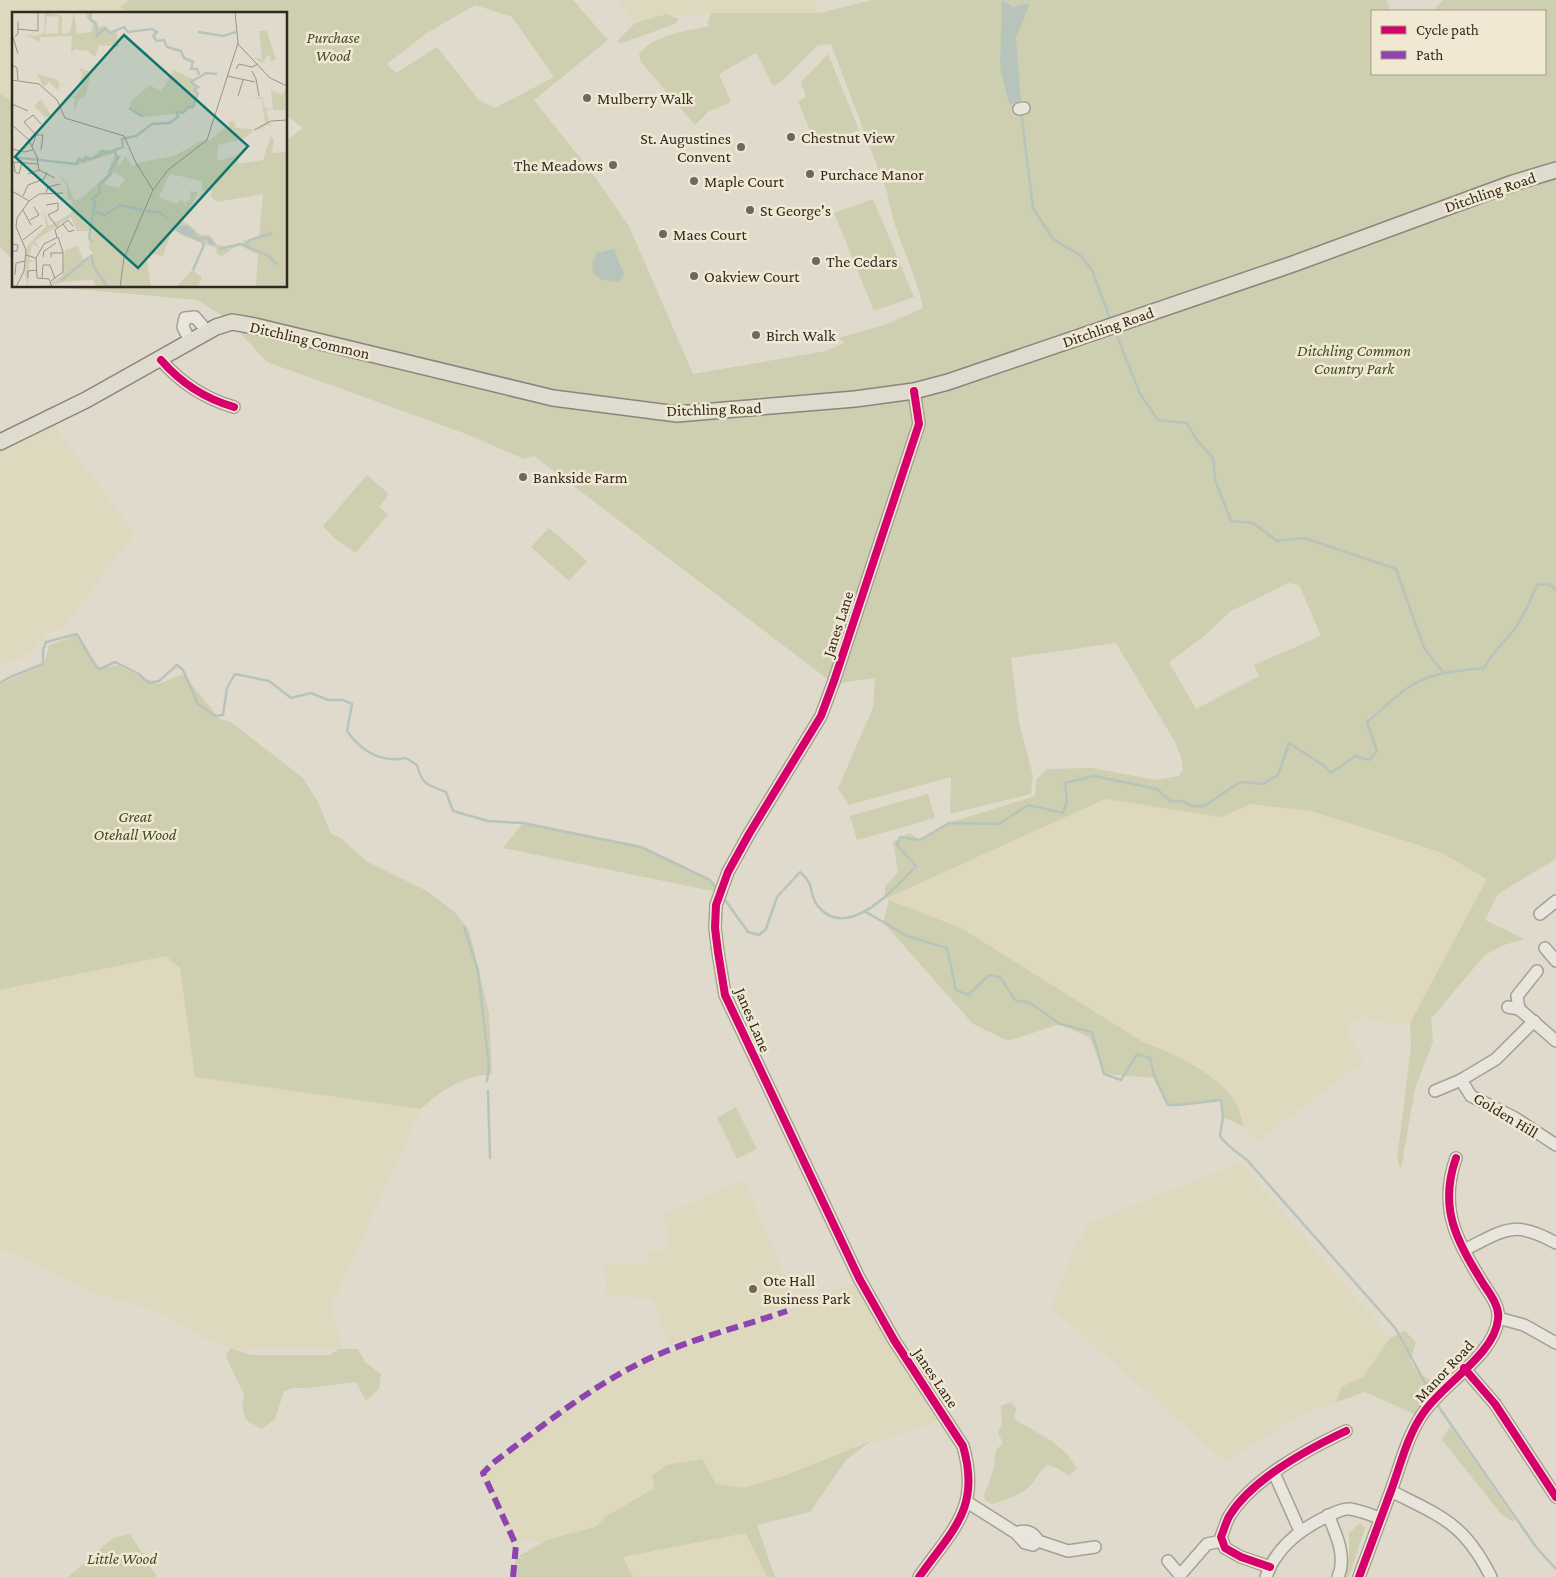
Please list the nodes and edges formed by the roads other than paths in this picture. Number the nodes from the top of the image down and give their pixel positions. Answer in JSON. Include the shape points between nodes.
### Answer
{"nodes":[{"id":1,"x":1556,"y":170,"type":"edge"},
{"id":2,"x":207,"y":331,"type":"junction"},
{"id":3,"x":190,"y":341,"type":"junction"},
{"id":4,"x":161,"y":360,"type":"junction"},
{"id":5,"x":914,"y":391,"type":"junction"},
{"id":6,"x":234,"y":406,"type":"dead end"},
{"id":7,"x":644,"y":410,"type":"joint"},
{"id":8,"x":0,"y":442,"type":"edge"},
{"id":9,"x":1556,"y":901,"type":"edge"},
{"id":10,"x":1540,"y":914,"type":"dead end"},
{"id":11,"x":1545,"y":948,"type":"dead end"},
{"id":12,"x":1556,"y":960,"type":"edge"},
{"id":13,"x":1536,"y":971,"type":"dead end"},
{"id":14,"x":1534,"y":1021,"type":"junction"},
{"id":15,"x":1556,"y":1041,"type":"edge"},
{"id":16,"x":1461,"y":1080,"type":"junction"},
{"id":17,"x":1435,"y":1091,"type":"dead end"},
{"id":18,"x":1556,"y":1145,"type":"edge"},
{"id":19,"x":1456,"y":1158,"type":"dead end"},
{"id":20,"x":1556,"y":1243,"type":"edge"},
{"id":21,"x":1464,"y":1250,"type":"junction"},
{"id":22,"x":1498,"y":1318,"type":"junction"},
{"id":23,"x":1556,"y":1343,"type":"edge"},
{"id":24,"x":1464,"y":1368,"type":"junction"},
{"id":25,"x":1346,"y":1431,"type":"dead end"},
{"id":26,"x":1274,"y":1473,"type":"junction"},
{"id":27,"x":1554,"y":1490,"type":"edge"},
{"id":28,"x":1391,"y":1491,"type":"junction"},
{"id":29,"x":967,"y":1502,"type":"junction"},
{"id":30,"x":1328,"y":1515,"type":"junction"},
{"id":31,"x":1380,"y":1518,"type":"junction"},
{"id":32,"x":1300,"y":1531,"type":"junction"},
{"id":33,"x":1222,"y":1541,"type":"junction"},
{"id":34,"x":1095,"y":1547,"type":"dead end"},
{"id":35,"x":1168,"y":1561,"type":"dead end"},
{"id":36,"x":1268,"y":1572,"type":"edge"},
{"id":37,"x":919,"y":1577,"type":"edge"},
{"id":38,"x":1338,"y":1577,"type":"edge"},
{"id":39,"x":1359,"y":1577,"type":"edge"},
{"id":40,"x":1491,"y":1577,"type":"edge"}],
"edges":[{"from":1,"to":5,"type":"main road","name":"Ditchling Road","via":[[1293,264]]},
{"from":2,"to":3,"type":"main road","name":"Ditchling Common"},
{"from":2,"to":3,"type":"street","via":[[196,316],[185,318],[183,327]]},
{"from":2,"to":7,"type":"main road","name":"Ditchling Common","via":[[232,322],[255,326],[553,398]]},
{"from":3,"to":4,"type":"main road","name":"Ditchling Common"},
{"from":4,"to":6,"type":"street","via":[[173,374],[219,408]]},
{"from":4,"to":8,"type":"main road","name":"Ditchling Common"},
{"from":5,"to":7,"type":"main road","name":"Ditchling Road","via":[[779,407],[677,414]]},
{"from":5,"to":29,"type":"street","name":"Janes Lane","via":[[919,424],[821,716],[748,834],[716,905],[716,934],[726,995],[858,1278],[963,1446],[970,1469]]},
{"from":9,"to":10,"type":"street"},
{"from":11,"to":12,"type":"street"},
{"from":13,"to":14,"type":"street","via":[[1513,1008]]},
{"from":14,"to":15,"type":"street"},
{"from":14,"to":16,"type":"street","via":[[1501,1055]]},
{"from":16,"to":17,"type":"street"},
{"from":16,"to":18,"type":"street","name":"Golden Hill","via":[[1471,1096],[1515,1118]]},
{"from":19,"to":21,"type":"street","via":[[1449,1181],[1448,1208]]},
{"from":20,"to":21,"type":"street","via":[[1533,1232],[1513,1228]]},
{"from":21,"to":22,"type":"street","via":[[1492,1299]]},
{"from":22,"to":23,"type":"street","via":[[1524,1325]]},
{"from":22,"to":24,"type":"street","name":"Manor Road","via":[[1493,1335],[1482,1352]]},
{"from":24,"to":27,"type":"street","via":[[1495,1404]]},
{"from":24,"to":28,"type":"street","name":"Manor Road","via":[[1434,1399],[1413,1431]]},
{"from":25,"to":26,"type":"street","via":[[1314,1446]]},
{"from":26,"to":32,"type":"street"},
{"from":26,"to":33,"type":"street","via":[[1238,1504],[1230,1516]]},
{"from":28,"to":31,"type":"street","name":"Manor Road"},
{"from":28,"to":40,"type":"street","via":[[1438,1515],[1461,1532],[1480,1555]]},
{"from":29,"to":34,"type":"street","via":[[1030,1545],[1038,1541],[1068,1551]]},
{"from":29,"to":37,"type":"street","name":"Janes Lane","via":[[956,1525]]},
{"from":30,"to":31,"type":"street","via":[[1350,1509]]},
{"from":30,"to":32,"type":"street"},
{"from":30,"to":38,"type":"street","via":[[1340,1544],[1341,1570]]},
{"from":31,"to":39,"type":"street","name":"Manor Road"},
{"from":32,"to":36,"type":"street","via":[[1285,1545]]},
{"from":33,"to":35,"type":"street","via":[[1207,1544],[1180,1575]]},
{"from":33,"to":36,"type":"street","via":[[1226,1548]]}]}
